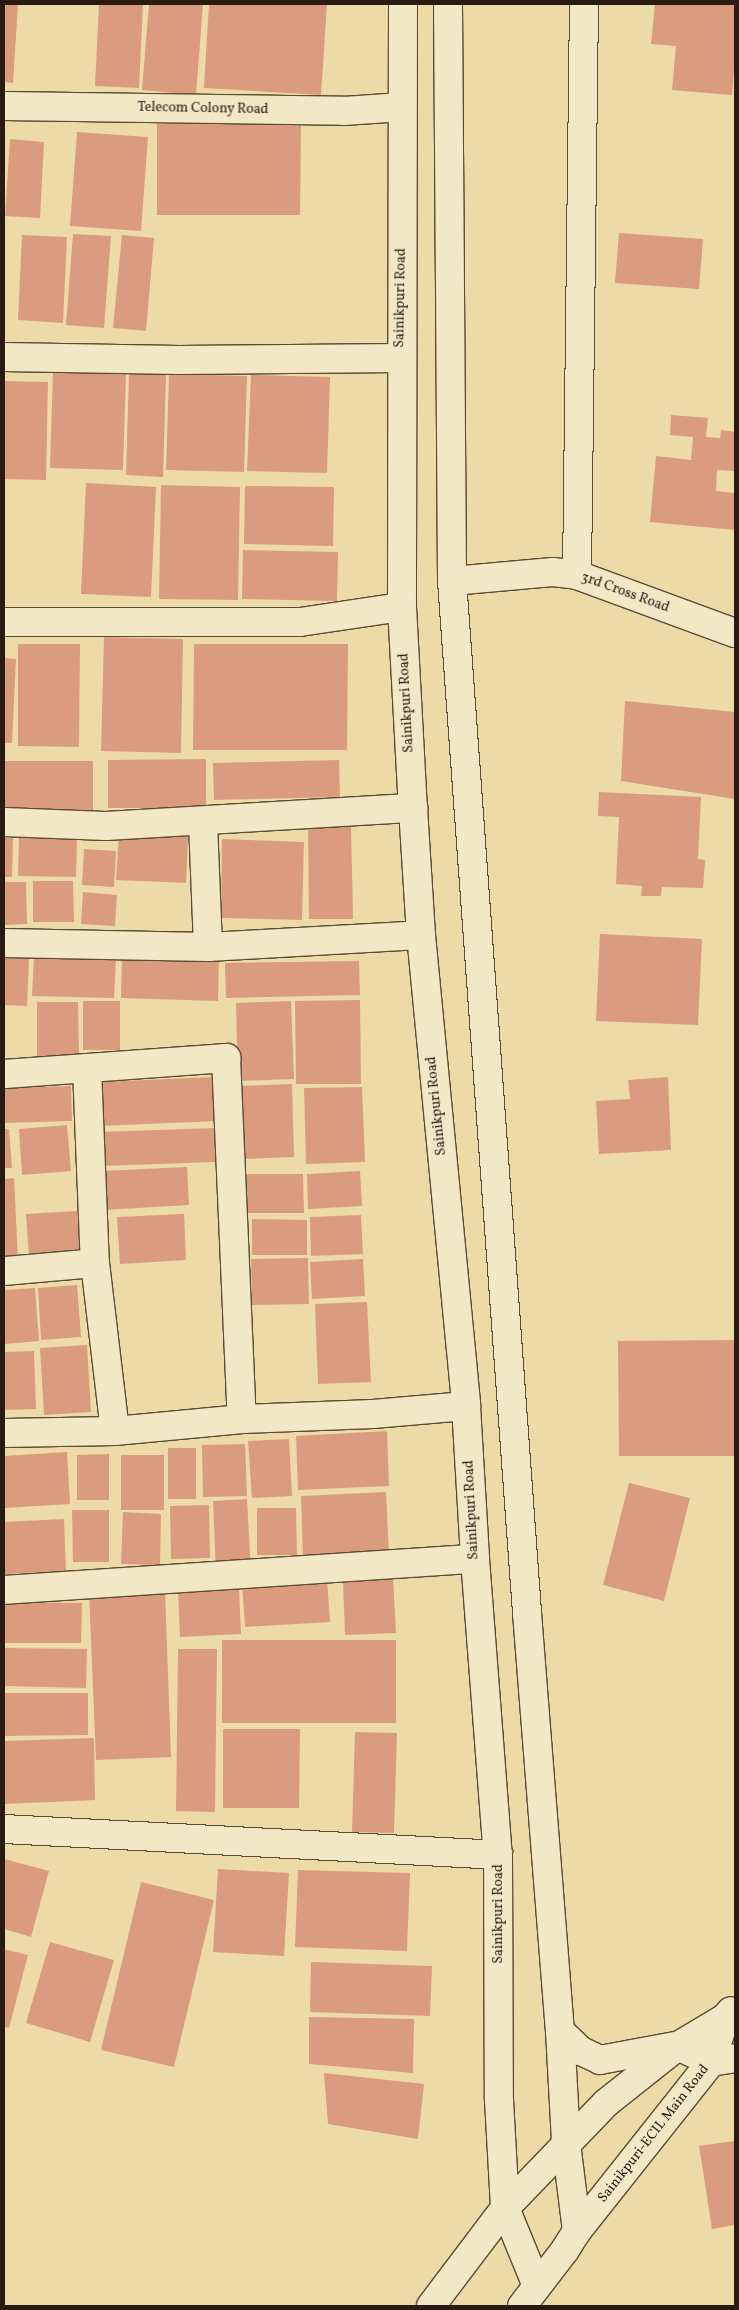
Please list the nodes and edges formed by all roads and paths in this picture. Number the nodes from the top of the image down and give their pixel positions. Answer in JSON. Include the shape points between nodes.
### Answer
{"nodes":[{"id":1,"x":403,"y":4,"type":"edge"},
{"id":2,"x":448,"y":4,"type":"edge"},
{"id":3,"x":584,"y":4,"type":"edge"},
{"id":4,"x":4,"y":106,"type":"edge"},
{"id":5,"x":402,"y":107,"type":"junction"},
{"id":6,"x":4,"y":357,"type":"edge"},
{"id":7,"x":400,"y":358,"type":"junction"},
{"id":8,"x":577,"y":575,"type":"junction"},
{"id":9,"x":452,"y":581,"type":"junction"},
{"id":10,"x":402,"y":607,"type":"junction"},
{"id":11,"x":4,"y":622,"type":"edge"},
{"id":12,"x":735,"y":632,"type":"edge"},
{"id":13,"x":413,"y":808,"type":"junction"},
{"id":14,"x":4,"y":822,"type":"edge"},
{"id":15,"x":203,"y":822,"type":"junction"},
{"id":16,"x":421,"y":935,"type":"junction"},
{"id":17,"x":4,"y":943,"type":"edge"},
{"id":18,"x":208,"y":947,"type":"junction"},
{"id":19,"x":87,"y":1068,"type":"junction"},
{"id":20,"x":4,"y":1074,"type":"edge"},
{"id":21,"x":96,"y":1263,"type":"junction"},
{"id":22,"x":4,"y":1272,"type":"edge"},
{"id":23,"x":466,"y":1406,"type":"junction"},
{"id":24,"x":242,"y":1419,"type":"junction"},
{"id":25,"x":115,"y":1431,"type":"junction"},
{"id":26,"x":4,"y":1433,"type":"edge"},
{"id":27,"x":475,"y":1559,"type":"junction"},
{"id":28,"x":4,"y":1590,"type":"edge"},
{"id":29,"x":4,"y":1829,"type":"edge"},
{"id":30,"x":498,"y":1855,"type":"junction"},
{"id":31,"x":730,"y":2012,"type":"edge"},
{"id":32,"x":560,"y":2032,"type":"junction"},
{"id":33,"x":678,"y":2046,"type":"junction"},
{"id":34,"x":723,"y":2060,"type":"edge"},
{"id":35,"x":566,"y":2143,"type":"junction"},
{"id":36,"x":505,"y":2208,"type":"junction"},
{"id":37,"x":577,"y":2231,"type":"junction"},
{"id":38,"x":530,"y":2296,"type":"edge"},
{"id":39,"x":431,"y":2306,"type":"edge"}],
"edges":[{"from":1,"to":5,"type":"street","name":"Sainikpuri Road"},
{"from":2,"to":9,"type":"street"},
{"from":3,"to":8,"type":"street"},
{"from":4,"to":5,"type":"street","name":"Telecom Colony Road","via":[[344,111]]},
{"from":5,"to":7,"type":"street","name":"Sainikpuri Road"},
{"from":6,"to":7,"type":"street","via":[[179,360]]},
{"from":7,"to":10,"type":"street","name":"Sainikpuri Road"},
{"from":8,"to":9,"type":"street","name":"3rd Cross Road","via":[[553,572]]},
{"from":8,"to":12,"type":"street","name":"3rd Cross Road"},
{"from":9,"to":32,"type":"street"},
{"from":10,"to":11,"type":"street","via":[[300,622]]},
{"from":10,"to":13,"type":"street","name":"Sainikpuri Road"},
{"from":13,"to":15,"type":"street"},
{"from":13,"to":16,"type":"street","name":"Sainikpuri Road"},
{"from":14,"to":15,"type":"street","via":[[106,826]]},
{"from":15,"to":18,"type":"street"},
{"from":16,"to":18,"type":"street"},
{"from":16,"to":23,"type":"street","name":"Sainikpuri Road"},
{"from":17,"to":18,"type":"street"},
{"from":19,"to":20,"type":"street"},
{"from":19,"to":21,"type":"street"},
{"from":19,"to":24,"type":"street","via":[[226,1058]]},
{"from":21,"to":22,"type":"street"},
{"from":21,"to":25,"type":"street"},
{"from":23,"to":24,"type":"street","via":[[373,1414]]},
{"from":23,"to":27,"type":"street","name":"Sainikpuri Road"},
{"from":24,"to":25,"type":"street"},
{"from":25,"to":26,"type":"street"},
{"from":27,"to":28,"type":"street"},
{"from":27,"to":30,"type":"street","name":"Sainikpuri Road"},
{"from":29,"to":30,"type":"street"},
{"from":30,"to":36,"type":"street","name":"Sainikpuri Road","via":[[499,2100]]},
{"from":31,"to":33,"type":"street"},
{"from":31,"to":34,"type":"street","name":"Sainikpuri-ECIL Main Road"},
{"from":32,"to":33,"type":"street","via":[[581,2051],[600,2060]]},
{"from":32,"to":35,"type":"street"},
{"from":33,"to":34,"type":"street"},
{"from":33,"to":35,"type":"street","via":[[606,2103]]},
{"from":34,"to":37,"type":"street","name":"Sainikpuri-ECIL Main Road"},
{"from":35,"to":36,"type":"street"},
{"from":35,"to":37,"type":"street"},
{"from":36,"to":38,"type":"street","name":"Sainikpuri Road"},
{"from":36,"to":39,"type":"street"},
{"from":37,"to":38,"type":"street","name":"Sainikpuri-ECIL Main Road"}]}
